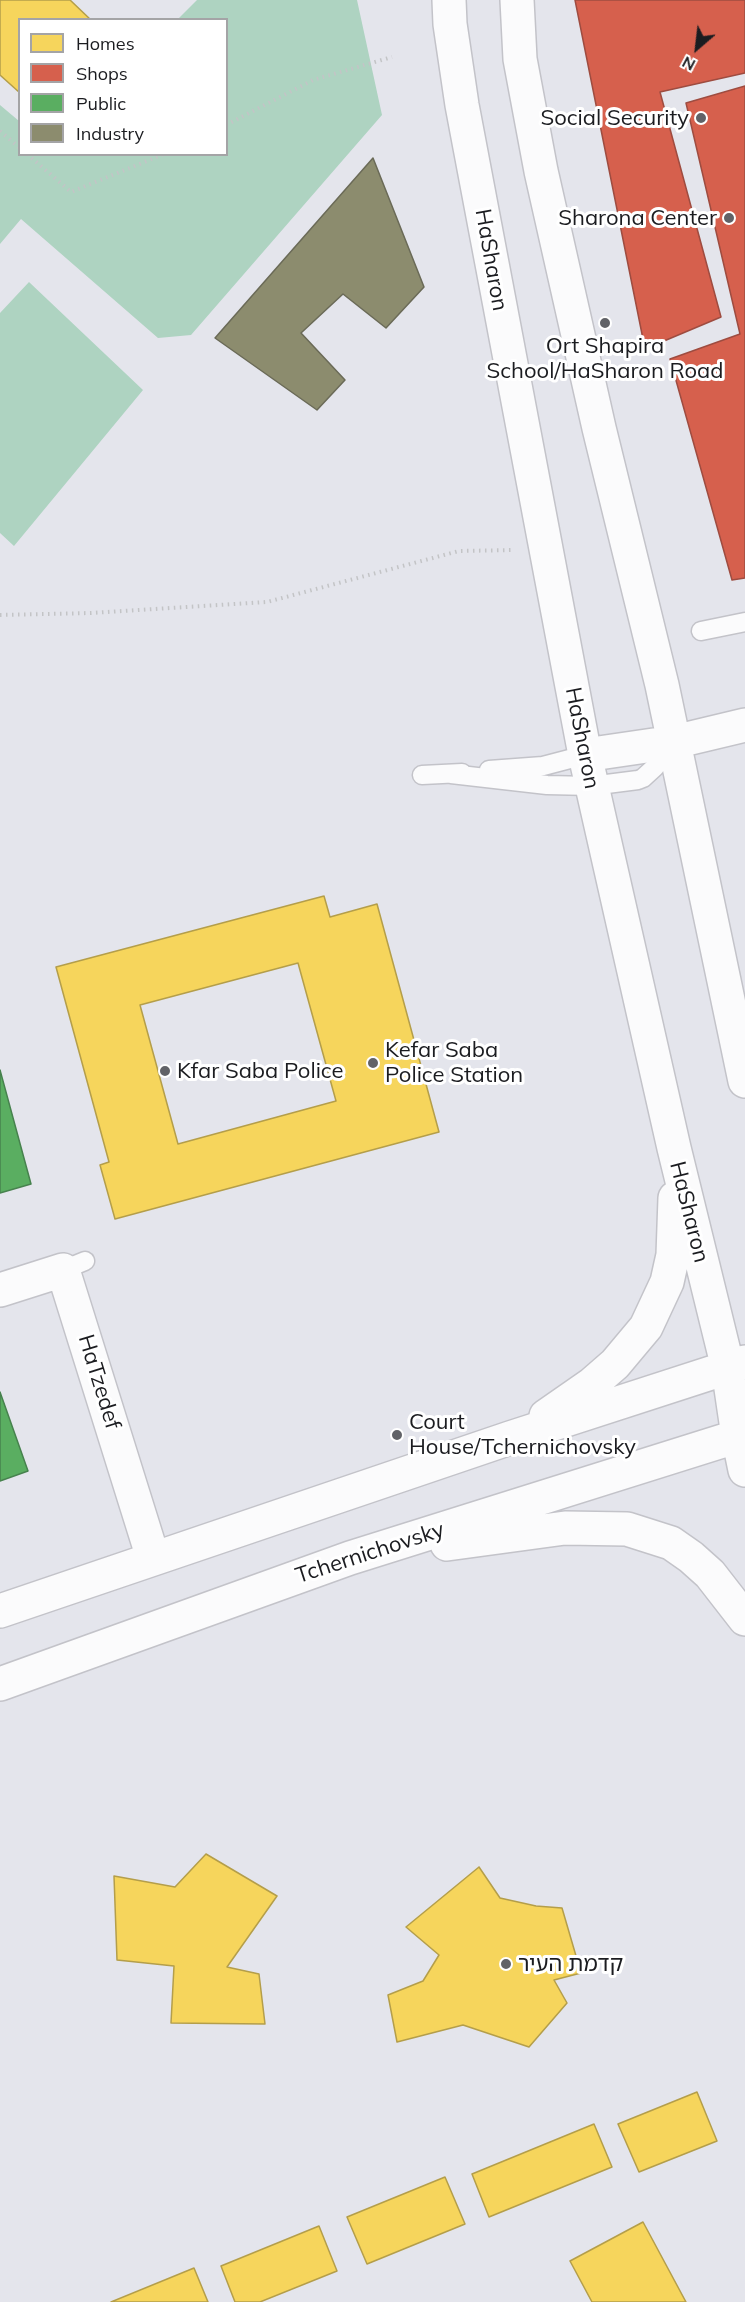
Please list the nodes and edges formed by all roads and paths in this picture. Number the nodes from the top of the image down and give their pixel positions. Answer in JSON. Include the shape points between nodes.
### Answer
{"nodes":[{"id":1,"x":449,"y":0,"type":"edge"},
{"id":2,"x":518,"y":9,"type":"edge"},
{"id":3,"x":392,"y":57,"type":"dead end"},
{"id":4,"x":228,"y":124,"type":"edge"},
{"id":5,"x":0,"y":131,"type":"edge"},
{"id":6,"x":18,"y":146,"type":"edge"},
{"id":7,"x":29,"y":156,"type":"edge"},
{"id":8,"x":159,"y":156,"type":"edge"},
{"id":9,"x":544,"y":544,"type":"junction"},
{"id":10,"x":0,"y":615,"type":"edge"},
{"id":11,"x":745,"y":622,"type":"edge"},
{"id":12,"x":701,"y":630,"type":"dead end"},
{"id":13,"x":745,"y":725,"type":"edge"},
{"id":14,"x":674,"y":742,"type":"junction"},
{"id":15,"x":585,"y":755,"type":"junction"},
{"id":16,"x":451,"y":774,"type":"junction"},
{"id":17,"x":422,"y":775,"type":"dead end"},
{"id":18,"x":591,"y":786,"type":"junction"},
{"id":19,"x":745,"y":1082,"type":"edge"},
{"id":20,"x":674,"y":1148,"type":"junction"},
{"id":21,"x":0,"y":1290,"type":"edge"},
{"id":22,"x":737,"y":1365,"type":"edge"},
{"id":23,"x":741,"y":1435,"type":"edge"},
{"id":24,"x":510,"y":1438,"type":"junction"},
{"id":25,"x":745,"y":1470,"type":"edge"},
{"id":26,"x":153,"y":1558,"type":"junction"},
{"id":27,"x":350,"y":1558,"type":"junction"},
{"id":28,"x":0,"y":1611,"type":"edge"},
{"id":29,"x":745,"y":1619,"type":"edge"},
{"id":30,"x":0,"y":1684,"type":"edge"}],
"edges":[{"from":1,"to":9,"type":"main road","name":"HaSharon","via":[[462,105]]},
{"from":2,"to":14,"type":"main road","via":[[522,68],[541,171]]},
{"from":3,"to":4,"type":"path","via":[[313,80]]},
{"from":5,"to":6,"type":"path"},
{"from":7,"to":8,"type":"path","via":[[71,192]]},
{"from":9,"to":10,"type":"path","via":[[529,550],[459,551],[267,602]]},
{"from":9,"to":15,"type":"main road","name":"HaSharon"},
{"from":11,"to":12,"type":"lane"},
{"from":13,"to":14,"type":"main road"},
{"from":14,"to":15,"type":"main road"},
{"from":14,"to":18,"type":"lane","via":[[643,778]]},
{"from":14,"to":19,"type":"main road"},
{"from":15,"to":16,"type":"lane","via":[[543,766]]},
{"from":15,"to":18,"type":"main road","name":"HaSharon"},
{"from":16,"to":17,"type":"lane"},
{"from":16,"to":18,"type":"lane"},
{"from":18,"to":20,"type":"main road","name":"HaSharon"},
{"from":20,"to":22,"type":"main road","name":"HaSharon"},
{"from":20,"to":24,"type":"main road","via":[[673,1255],[667,1282],[646,1327],[592,1384]]},
{"from":21,"to":26,"type":"main road","name":"HaTzedef","via":[[74,1265]]},
{"from":22,"to":23,"type":"main road","name":"HaSharon"},
{"from":22,"to":24,"type":"main road"},
{"from":23,"to":25,"type":"main road","name":"HaSharon"},
{"from":23,"to":27,"type":"main road","name":"Tchernichovsky"},
{"from":24,"to":26,"type":"main road"},
{"from":26,"to":28,"type":"main road"},
{"from":27,"to":29,"type":"main road","via":[[565,1528],[627,1529],[671,1543],[691,1557],[710,1574]]},
{"from":27,"to":30,"type":"main road","name":"Tchernichovsky"}]}
